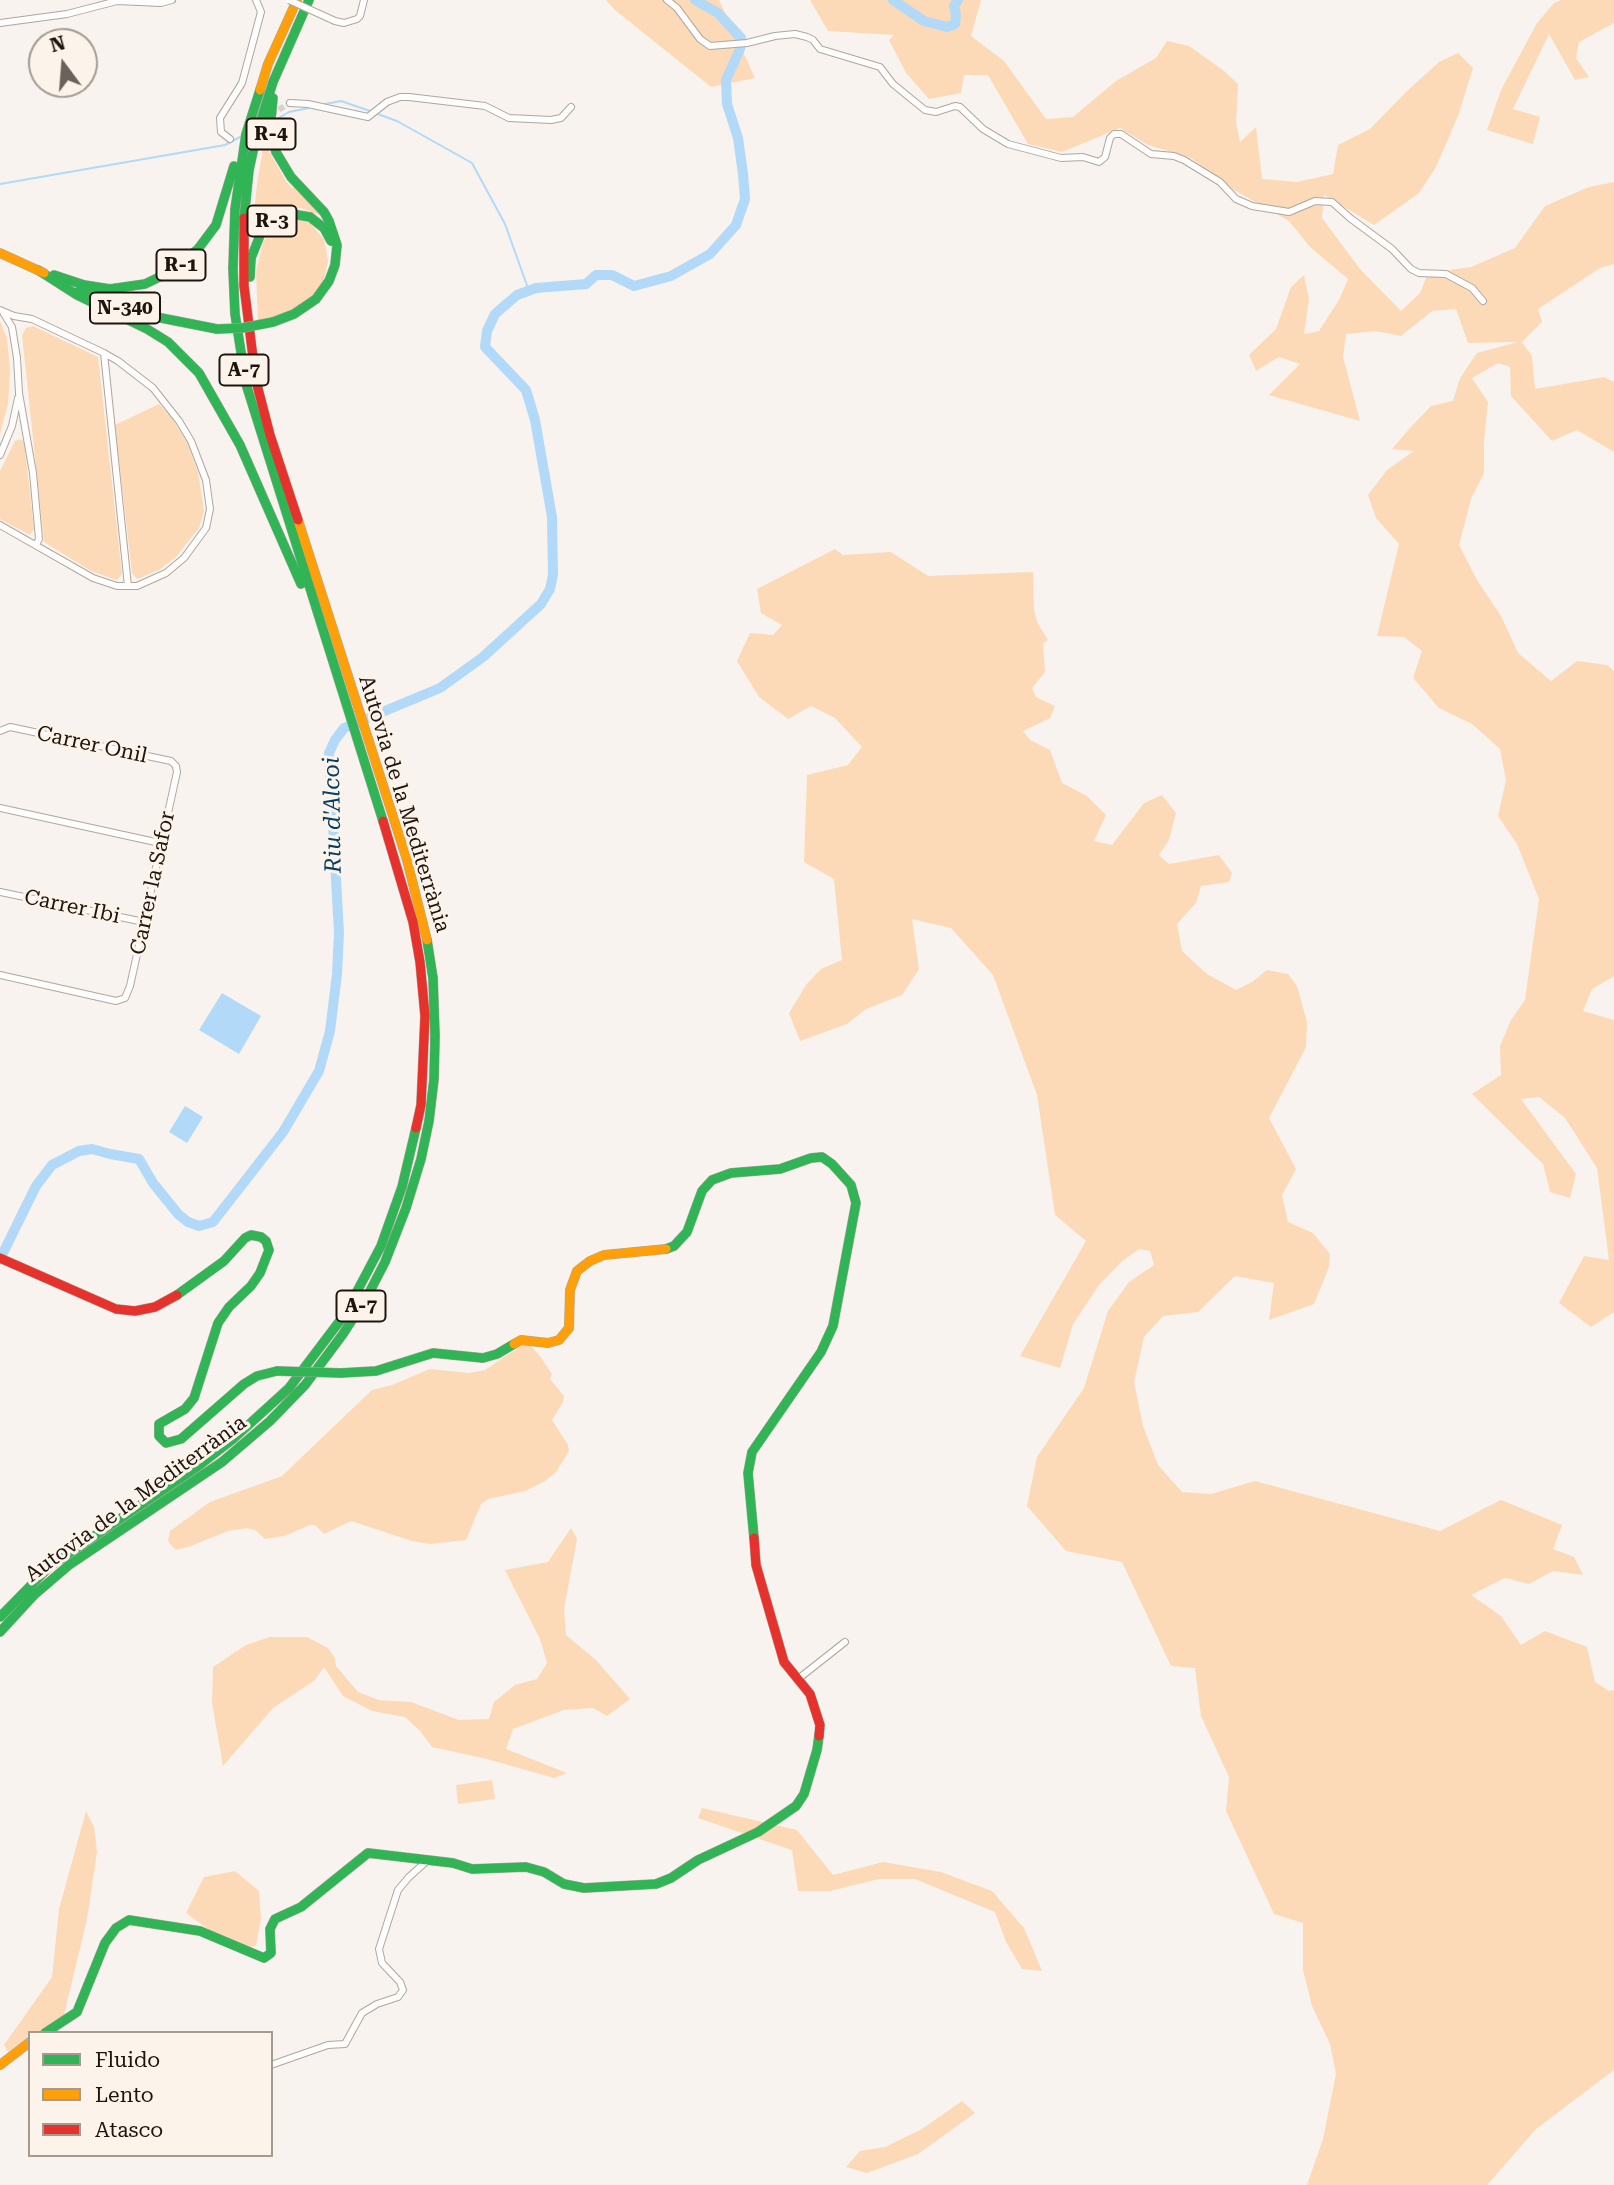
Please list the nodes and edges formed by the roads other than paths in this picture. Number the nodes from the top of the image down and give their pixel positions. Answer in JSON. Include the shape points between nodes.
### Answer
{"nodes":[{"id":1,"x":172,"y":0,"type":"edge"},
{"id":2,"x":256,"y":0,"type":"edge"},
{"id":3,"x":289,"y":0,"type":"edge"},
{"id":4,"x":297,"y":0,"type":"edge"},
{"id":5,"x":309,"y":0,"type":"edge"},
{"id":6,"x":364,"y":0,"type":"edge"},
{"id":7,"x":667,"y":0,"type":"edge"},
{"id":8,"x":0,"y":23,"type":"edge"},
{"id":9,"x":284,"y":55,"type":"junction"},
{"id":10,"x":290,"y":103,"type":"tunnel mouth"},
{"id":11,"x":571,"y":107,"type":"dead end"},
{"id":12,"x":246,"y":134,"type":"junction"},
{"id":13,"x":230,"y":139,"type":"dead end"},
{"id":14,"x":0,"y":253,"type":"edge"},
{"id":15,"x":335,"y":265,"type":"junction"},
{"id":16,"x":38,"y":270,"type":"junction"},
{"id":17,"x":1483,"y":301,"type":"dead end"},
{"id":18,"x":0,"y":310,"type":"edge"},
{"id":19,"x":246,"y":311,"type":"junction"},
{"id":20,"x":104,"y":353,"type":"junction"},
{"id":21,"x":19,"y":393,"type":"junction"},
{"id":22,"x":0,"y":455,"type":"edge"},
{"id":23,"x":0,"y":525,"type":"edge"},
{"id":24,"x":36,"y":545,"type":"junction"},
{"id":25,"x":128,"y":586,"type":"junction"},
{"id":26,"x":313,"y":597,"type":"junction"},
{"id":27,"x":0,"y":731,"type":"edge"},
{"id":28,"x":174,"y":763,"type":"joint"},
{"id":29,"x":0,"y":808,"type":"edge"},
{"id":30,"x":160,"y":843,"type":"junction"},
{"id":31,"x":0,"y":892,"type":"edge"},
{"id":32,"x":145,"y":922,"type":"junction"},
{"id":33,"x":0,"y":975,"type":"edge"},
{"id":34,"x":0,"y":1258,"type":"edge"},
{"id":35,"x":0,"y":1617,"type":"edge"},
{"id":36,"x":0,"y":1632,"type":"edge"},
{"id":37,"x":845,"y":1642,"type":"dead end"},
{"id":38,"x":798,"y":1679,"type":"junction"},
{"id":39,"x":428,"y":1860,"type":"junction"},
{"id":40,"x":48,"y":2031,"type":"edge"},
{"id":41,"x":28,"y":2044,"type":"edge"},
{"id":42,"x":273,"y":2064,"type":"edge"},
{"id":43,"x":0,"y":2065,"type":"edge"}],
"edges":[{"from":1,"to":8,"type":"street","via":[[117,1],[68,14]]},
{"from":2,"to":13,"type":"street","via":[[261,12],[242,83],[220,118],[222,132]]},
{"from":3,"to":6,"type":"street","bridge":true,"via":[[344,23],[358,19]]},
{"from":4,"to":12,"type":"main road","name":"Autovia de la Mediterrània","number":"A-7","via":[[268,64]]},
{"from":5,"to":9,"type":"main road","name":"Autovia de la Mediterrània","number":"A-7"},
{"from":7,"to":17,"type":"street","via":[[705,43],[717,47],[775,36],[807,37],[820,49],[880,67],[925,110],[960,107],[1008,144],[1098,162],[1105,157],[1110,138],[1121,134],[1151,154],[1184,160],[1252,206],[1289,212],[1315,201],[1332,202],[1414,271],[1446,274],[1472,288]]},
{"from":9,"to":15,"type":"main road","number":"R-4","via":[[273,96],[272,137],[291,177],[330,221],[337,245]]},
{"from":9,"to":19,"type":"main road","name":"Autovia de la Mediterrània","number":"A-7","via":[[264,108],[249,170],[244,221]]},
{"from":10,"to":11,"type":"street","via":[[368,117],[387,102],[409,97],[485,106],[509,118],[551,120],[561,118]]},
{"from":12,"to":16,"type":"main road","number":"R-1","via":[[216,225],[173,271],[145,284],[110,289]]},
{"from":12,"to":26,"type":"main road","name":"Autovia de la Mediterrània","number":"A-7","via":[[234,209],[233,269],[246,384]]},
{"from":14,"to":16,"type":"main road","number":"N-340"},
{"from":15,"to":16,"type":"main road","number":"N-340","bridge":true,"via":[[316,299],[294,314],[273,323],[217,329],[141,314]]},
{"from":15,"to":19,"type":"main road","number":"R-3","via":[[329,235],[310,217],[292,214],[273,221],[255,244]]},
{"from":16,"to":26,"type":"main road","via":[[76,295],[147,328],[199,373],[240,445]]},
{"from":18,"to":20,"type":"street"},
{"from":18,"to":21,"type":"street","via":[[12,327]]},
{"from":19,"to":26,"type":"main road","name":"Autovia de la Mediterrània","number":"A-7","via":[[256,381]]},
{"from":20,"to":25,"type":"street"},
{"from":20,"to":25,"type":"street","via":[[153,388],[179,421],[200,461],[210,496],[206,528],[184,558],[156,578]]},
{"from":21,"to":22,"type":"street"},
{"from":21,"to":24,"type":"street","via":[[33,473]]},
{"from":23,"to":24,"type":"street"},
{"from":24,"to":25,"type":"street","via":[[93,578]]},
{"from":26,"to":35,"type":"main road","name":"Autovia de la Mediterrània","number":"A-7","via":[[322,644],[413,922],[425,1016],[421,1105],[410,1161],[381,1246],[345,1314],[289,1388],[197,1467],[50,1566]]},
{"from":26,"to":36,"type":"main road","name":"Autovia de la Mediterrània","number":"A-7","via":[[407,860],[428,944],[434,1079],[421,1159],[385,1262],[327,1358],[270,1421],[222,1462],[51,1579]]},
{"from":27,"to":28,"type":"street","name":"Carrer Onil","via":[[10,727]]},
{"from":28,"to":30,"type":"street","name":"Carrer la Safor","via":[[177,772]]},
{"from":29,"to":30,"type":"street"},
{"from":30,"to":32,"type":"street","name":"Carrer la Safor"},
{"from":31,"to":32,"type":"street","name":"Carrer Ibi"},
{"from":32,"to":33,"type":"street","name":"Carrer la Safor","via":[[128,994],[121,1000]]},
{"from":34,"to":38,"type":"main road","bridge":true,"via":[[103,1305],[135,1311],[168,1301],[224,1261],[245,1238],[251,1235],[266,1241],[269,1250],[260,1273],[218,1323],[194,1398],[159,1424],[159,1436],[166,1443],[181,1439],[257,1376],[277,1371],[376,1371],[433,1353],[483,1358],[521,1340],[559,1340],[569,1328],[570,1290],[578,1271],[590,1261],[604,1255],[674,1247],[687,1232],[702,1191],[712,1180],[732,1172],[780,1169],[822,1157],[850,1185],[856,1203],[833,1325],[821,1352],[759,1439],[748,1471],[759,1577],[782,1659]]},
{"from":37,"to":38,"type":"street"},
{"from":38,"to":39,"type":"main road","via":[[813,1700],[820,1730],[800,1801],[758,1832],[667,1880],[588,1889],[526,1867],[472,1869]]},
{"from":39,"to":40,"type":"main road","via":[[365,1855],[301,1907],[275,1919],[270,1929],[272,1951],[264,1958],[194,1929],[126,1921],[105,1942],[77,2012]]},
{"from":39,"to":42,"type":"street","via":[[398,1890],[379,1949],[382,1963],[400,1982],[403,1990],[398,1997],[362,2013],[345,2044],[328,2045]]},
{"from":41,"to":43,"type":"main road"}]}
